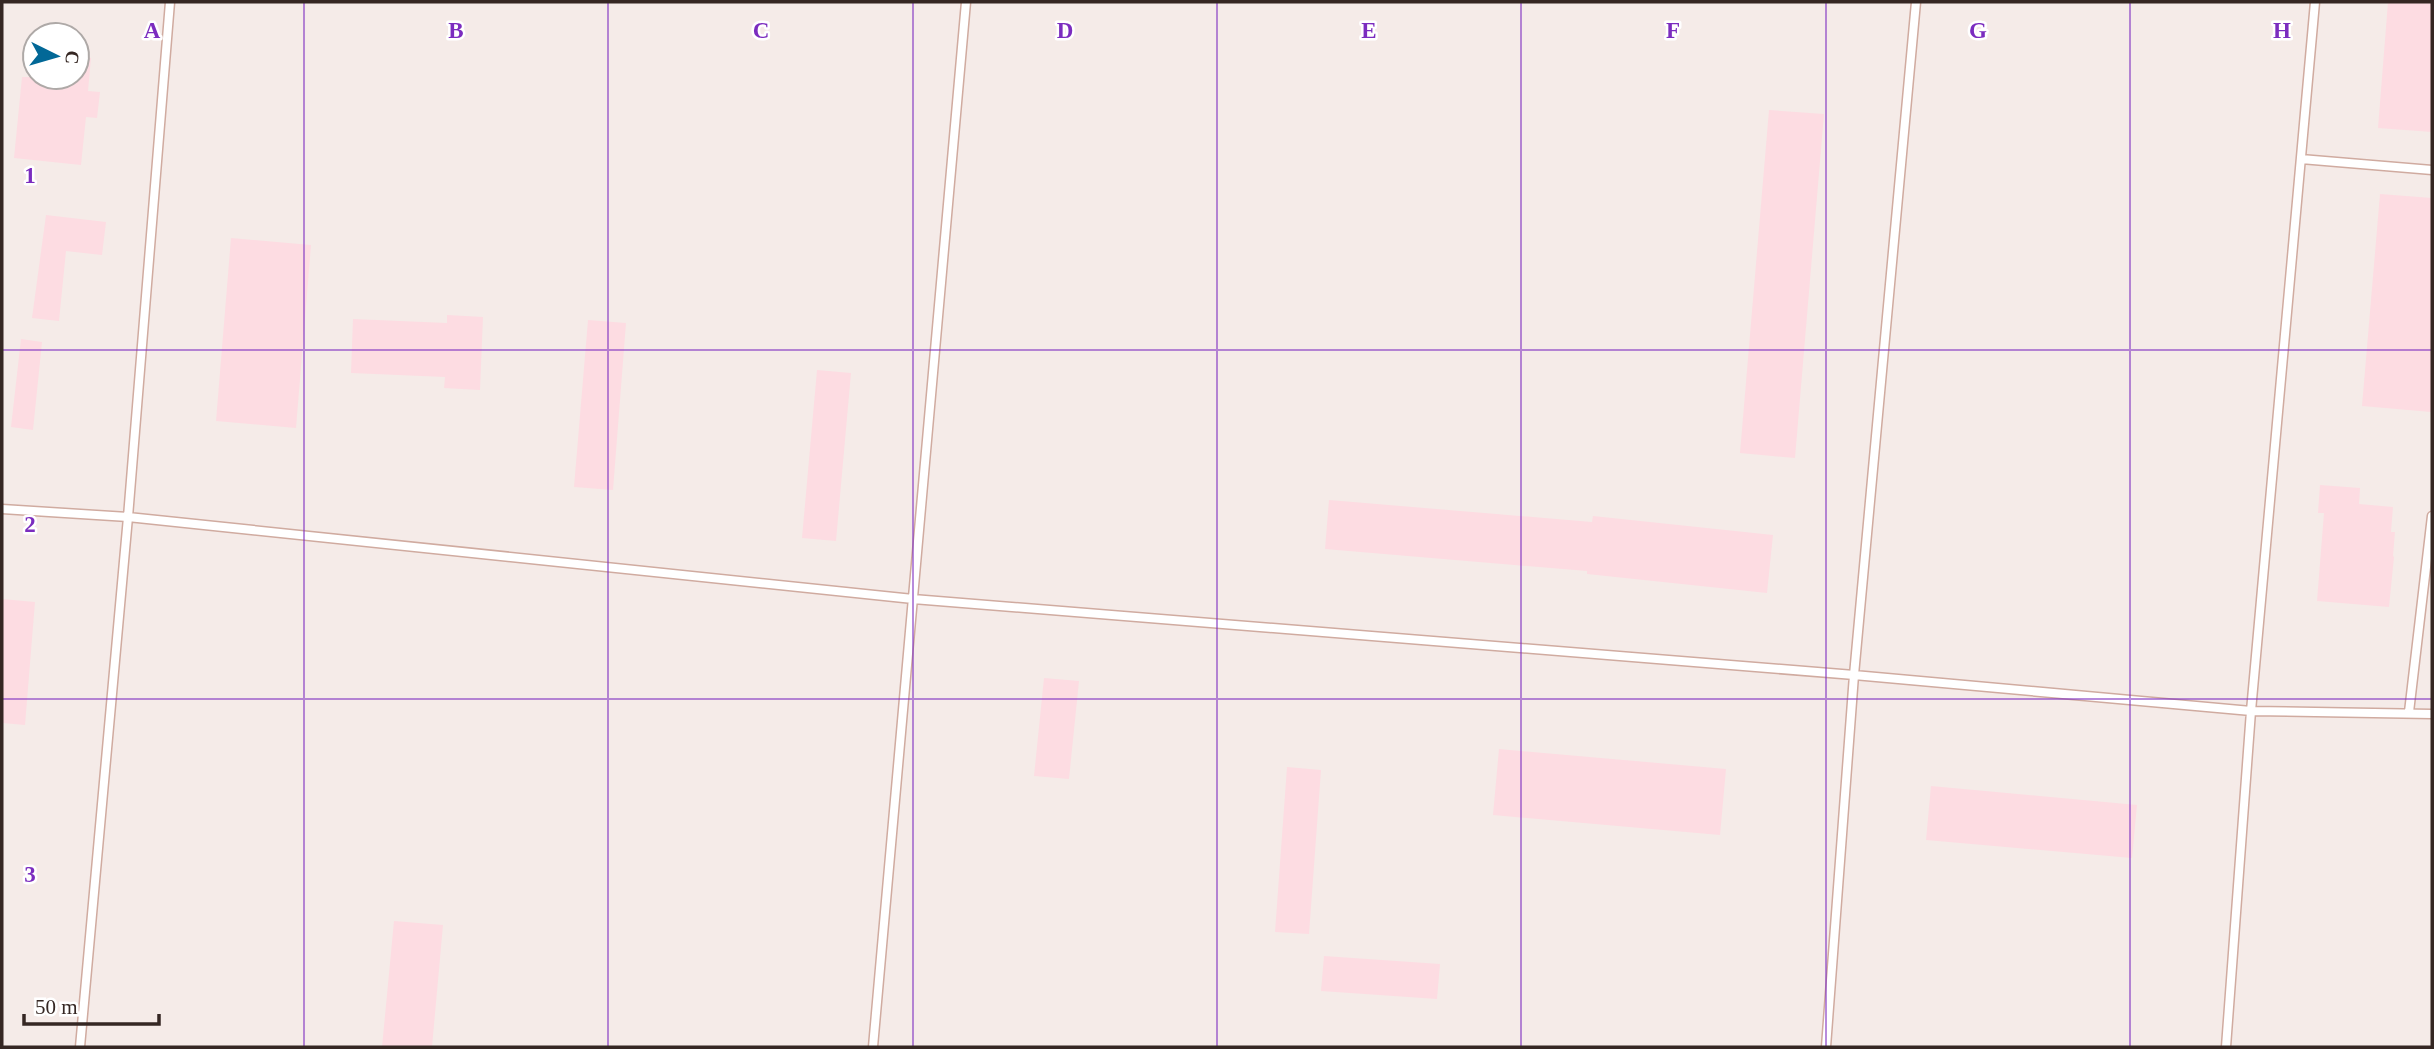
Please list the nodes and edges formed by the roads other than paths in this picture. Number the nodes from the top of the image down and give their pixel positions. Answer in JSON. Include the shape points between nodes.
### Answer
{"nodes":[{"id":1,"x":170,"y":2,"type":"edge"},
{"id":2,"x":966,"y":2,"type":"edge"},
{"id":3,"x":1916,"y":2,"type":"edge"},
{"id":4,"x":2315,"y":2,"type":"edge"},
{"id":5,"x":2301,"y":159,"type":"junction"},
{"id":6,"x":2432,"y":170,"type":"edge"},
{"id":7,"x":2,"y":510,"type":"edge"},
{"id":8,"x":2432,"y":516,"type":"edge"},
{"id":9,"x":128,"y":517,"type":"junction"},
{"id":10,"x":913,"y":599,"type":"junction"},
{"id":11,"x":1854,"y":675,"type":"junction"},
{"id":12,"x":2251,"y":711,"type":"junction"},
{"id":13,"x":2409,"y":712,"type":"junction"},
{"id":14,"x":2432,"y":714,"type":"edge"},
{"id":15,"x":80,"y":1047,"type":"edge"},
{"id":16,"x":873,"y":1047,"type":"edge"},
{"id":17,"x":1826,"y":1047,"type":"edge"},
{"id":18,"x":2226,"y":1047,"type":"edge"}],
"edges":[{"from":1,"to":9,"type":"lane"},
{"from":2,"to":10,"type":"lane"},
{"from":3,"to":11,"type":"lane"},
{"from":4,"to":5,"type":"lane"},
{"from":5,"to":6,"type":"lane"},
{"from":5,"to":12,"type":"lane"},
{"from":7,"to":9,"type":"lane"},
{"from":8,"to":13,"type":"lane"},
{"from":9,"to":10,"type":"lane"},
{"from":9,"to":15,"type":"lane"},
{"from":10,"to":11,"type":"lane"},
{"from":10,"to":16,"type":"lane"},
{"from":11,"to":12,"type":"lane"},
{"from":11,"to":17,"type":"lane"},
{"from":12,"to":13,"type":"lane"},
{"from":12,"to":18,"type":"lane"},
{"from":13,"to":14,"type":"lane"}]}
